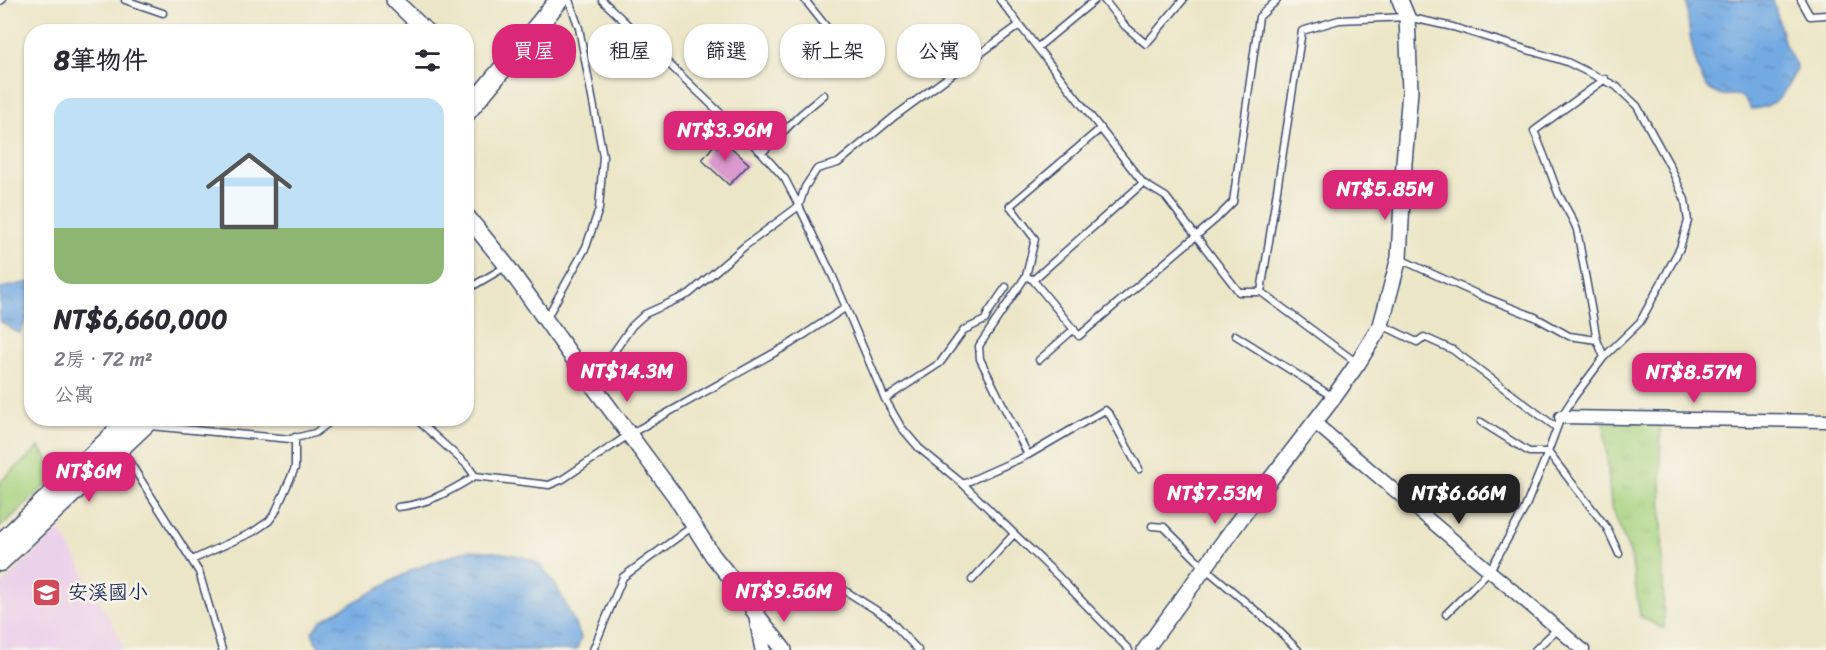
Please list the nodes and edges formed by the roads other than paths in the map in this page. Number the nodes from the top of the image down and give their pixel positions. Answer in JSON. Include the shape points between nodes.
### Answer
{"nodes":[{"id":1,"x":125,"y":0,"type":"edge"},
{"id":2,"x":543,"y":0,"type":"edge"},
{"id":3,"x":559,"y":0,"type":"edge"},
{"id":4,"x":569,"y":0,"type":"edge"},
{"id":5,"x":602,"y":0,"type":"edge"},
{"id":6,"x":804,"y":0,"type":"edge"},
{"id":7,"x":1095,"y":0,"type":"edge"},
{"id":8,"x":1104,"y":0,"type":"edge"},
{"id":9,"x":1183,"y":0,"type":"edge"},
{"id":10,"x":1277,"y":0,"type":"edge"},
{"id":11,"x":1401,"y":0,"type":"edge"},
{"id":12,"x":1801,"y":0,"type":"edge"},
{"id":13,"x":1002,"y":1,"type":"edge"},
{"id":14,"x":401,"y":2,"type":"edge"},
{"id":15,"x":163,"y":12,"type":"dead end"},
{"id":16,"x":1826,"y":15,"type":"edge"},
{"id":17,"x":1407,"y":17,"type":"junction"},
{"id":18,"x":421,"y":24,"type":"edge"},
{"id":19,"x":824,"y":24,"type":"edge"},
{"id":20,"x":1018,"y":26,"type":"junction"},
{"id":21,"x":1038,"y":47,"type":"junction"},
{"id":22,"x":1605,"y":79,"type":"junction"},
{"id":23,"x":474,"y":84,"type":"edge"},
{"id":24,"x":824,"y":95,"type":"dead end"},
{"id":25,"x":474,"y":103,"type":"edge"},
{"id":26,"x":1101,"y":128,"type":"junction"},
{"id":27,"x":762,"y":153,"type":"junction"},
{"id":28,"x":1143,"y":183,"type":"junction"},
{"id":29,"x":799,"y":206,"type":"junction"},
{"id":30,"x":474,"y":224,"type":"edge"},
{"id":31,"x":1194,"y":236,"type":"junction"},
{"id":32,"x":1399,"y":258,"type":"junction"},
{"id":33,"x":507,"y":266,"type":"junction"},
{"id":34,"x":1026,"y":276,"type":"junction"},
{"id":35,"x":1033,"y":280,"type":"junction"},
{"id":36,"x":474,"y":285,"type":"edge"},
{"id":37,"x":1006,"y":287,"type":"dead end"},
{"id":38,"x":1261,"y":292,"type":"junction"},
{"id":39,"x":845,"y":308,"type":"junction"},
{"id":40,"x":546,"y":321,"type":"junction"},
{"id":41,"x":1381,"y":324,"type":"junction"},
{"id":42,"x":1074,"y":329,"type":"junction"},
{"id":43,"x":1235,"y":335,"type":"dead end"},
{"id":44,"x":1597,"y":340,"type":"junction"},
{"id":45,"x":1604,"y":357,"type":"junction"},
{"id":46,"x":1039,"y":360,"type":"dead end"},
{"id":47,"x":1358,"y":363,"type":"junction"},
{"id":48,"x":588,"y":379,"type":"junction"},
{"id":49,"x":1334,"y":397,"type":"junction"},
{"id":50,"x":885,"y":399,"type":"junction"},
{"id":51,"x":1481,"y":422,"type":"dead end"},
{"id":52,"x":1826,"y":422,"type":"edge"},
{"id":53,"x":1315,"y":423,"type":"junction"},
{"id":54,"x":1558,"y":423,"type":"junction"},
{"id":55,"x":133,"y":426,"type":"edge"},
{"id":56,"x":134,"y":426,"type":"edge"},
{"id":57,"x":134,"y":426,"type":"edge"},
{"id":58,"x":159,"y":426,"type":"edge"},
{"id":59,"x":324,"y":426,"type":"edge"},
{"id":60,"x":424,"y":426,"type":"edge"},
{"id":61,"x":630,"y":434,"type":"junction"},
{"id":62,"x":295,"y":437,"type":"junction"},
{"id":63,"x":121,"y":448,"type":"junction"},
{"id":64,"x":1548,"y":452,"type":"junction"},
{"id":65,"x":1028,"y":455,"type":"junction"},
{"id":66,"x":1139,"y":469,"type":"dead end"},
{"id":67,"x":475,"y":476,"type":"junction"},
{"id":68,"x":963,"y":484,"type":"junction"},
{"id":69,"x":398,"y":507,"type":"dead end"},
{"id":70,"x":694,"y":526,"type":"junction"},
{"id":71,"x":1152,"y":526,"type":"dead end"},
{"id":72,"x":1014,"y":534,"type":"junction"},
{"id":73,"x":0,"y":544,"type":"edge"},
{"id":74,"x":1619,"y":555,"type":"dead end"},
{"id":75,"x":192,"y":560,"type":"junction"},
{"id":76,"x":0,"y":562,"type":"edge"},
{"id":77,"x":1205,"y":568,"type":"junction"},
{"id":78,"x":1490,"y":570,"type":"junction"},
{"id":79,"x":972,"y":580,"type":"dead end"},
{"id":80,"x":754,"y":609,"type":"junction"},
{"id":81,"x":1446,"y":614,"type":"dead end"},
{"id":82,"x":1557,"y":629,"type":"junction"},
{"id":83,"x":222,"y":650,"type":"edge"},
{"id":84,"x":593,"y":650,"type":"edge"},
{"id":85,"x":763,"y":650,"type":"edge"},
{"id":86,"x":784,"y":650,"type":"edge"},
{"id":87,"x":918,"y":650,"type":"edge"},
{"id":88,"x":1129,"y":650,"type":"edge"},
{"id":89,"x":1145,"y":650,"type":"edge"},
{"id":90,"x":1298,"y":650,"type":"edge"},
{"id":91,"x":1535,"y":650,"type":"edge"},
{"id":92,"x":1582,"y":650,"type":"edge"}],
"edges":[{"from":1,"to":15,"type":"lane"},
{"from":2,"to":23,"type":"main road"},
{"from":3,"to":25,"type":"main road"},
{"from":4,"to":40,"type":"lane","via":[[579,28],[603,156],[599,208],[586,247]]},
{"from":5,"to":27,"type":"lane"},
{"from":6,"to":19,"type":"lane"},
{"from":7,"to":21,"type":"lane"},
{"from":8,"to":9,"type":"lane","via":[[1146,44]]},
{"from":10,"to":31,"type":"lane","via":[[1259,17],[1233,202]]},
{"from":11,"to":17,"type":"street"},
{"from":12,"to":16,"type":"lane","via":[[1810,16]]},
{"from":13,"to":20,"type":"lane"},
{"from":14,"to":18,"type":"street"},
{"from":17,"to":22,"type":"lane","via":[[1567,62]]},
{"from":17,"to":32,"type":"street","via":[[1410,91]]},
{"from":17,"to":38,"type":"lane","via":[[1339,20],[1302,31]]},
{"from":20,"to":21,"type":"lane"},
{"from":20,"to":29,"type":"lane","via":[[838,163],[817,169]]},
{"from":21,"to":26,"type":"lane"},
{"from":22,"to":44,"type":"lane","via":[[1534,131],[1577,230]]},
{"from":22,"to":45,"type":"lane","via":[[1637,106],[1670,166],[1685,200],[1688,221],[1680,248],[1640,322]]},
{"from":24,"to":27,"type":"lane"},
{"from":26,"to":28,"type":"lane"},
{"from":26,"to":34,"type":"lane","via":[[1010,206],[1035,239]]},
{"from":27,"to":29,"type":"lane","via":[[784,178]]},
{"from":28,"to":31,"type":"lane","via":[[1166,197]]},
{"from":28,"to":35,"type":"lane"},
{"from":29,"to":39,"type":"lane"},
{"from":29,"to":48,"type":"lane","via":[[689,294],[645,314]]},
{"from":30,"to":33,"type":"street"},
{"from":31,"to":38,"type":"lane","via":[[1239,292]]},
{"from":31,"to":42,"type":"lane","via":[[1079,336]]},
{"from":32,"to":41,"type":"street"},
{"from":32,"to":44,"type":"lane","via":[[1535,316],[1569,336]]},
{"from":33,"to":36,"type":"lane"},
{"from":33,"to":40,"type":"street"},
{"from":34,"to":35,"type":"lane"},
{"from":34,"to":65,"type":"lane","via":[[979,346],[980,359]]},
{"from":35,"to":42,"type":"lane"},
{"from":37,"to":50,"type":"lane","via":[[985,320],[964,330],[940,363]]},
{"from":38,"to":47,"type":"lane"},
{"from":39,"to":50,"type":"lane"},
{"from":39,"to":61,"type":"lane"},
{"from":40,"to":48,"type":"street"},
{"from":41,"to":47,"type":"street"},
{"from":41,"to":54,"type":"lane","via":[[1417,342],[1424,337],[1453,350]]},
{"from":42,"to":46,"type":"lane"},
{"from":43,"to":49,"type":"lane"},
{"from":44,"to":45,"type":"lane"},
{"from":45,"to":54,"type":"lane"},
{"from":47,"to":49,"type":"street"},
{"from":48,"to":61,"type":"street"},
{"from":49,"to":53,"type":"street"},
{"from":50,"to":68,"type":"lane","via":[[919,448]]},
{"from":51,"to":64,"type":"lane","via":[[1529,452]]},
{"from":52,"to":54,"type":"street"},
{"from":53,"to":77,"type":"street"},
{"from":53,"to":78,"type":"street"},
{"from":54,"to":64,"type":"lane"},
{"from":55,"to":73,"type":"main road"},
{"from":56,"to":63,"type":"main road"},
{"from":57,"to":63,"type":"lane"},
{"from":58,"to":62,"type":"lane","via":[[228,435]]},
{"from":59,"to":62,"type":"lane","via":[[315,433]]},
{"from":60,"to":67,"type":"lane"},
{"from":61,"to":67,"type":"lane","via":[[588,464],[549,485]]},
{"from":61,"to":70,"type":"street"},
{"from":62,"to":75,"type":"lane","via":[[295,468],[269,521]]},
{"from":63,"to":75,"type":"lane"},
{"from":63,"to":76,"type":"main road"},
{"from":64,"to":74,"type":"lane","via":[[1607,528]]},
{"from":64,"to":78,"type":"lane","via":[[1525,508]]},
{"from":65,"to":66,"type":"lane","via":[[1105,410]]},
{"from":65,"to":68,"type":"lane"},
{"from":67,"to":69,"type":"lane","via":[[419,505]]},
{"from":68,"to":72,"type":"lane"},
{"from":70,"to":80,"type":"street"},
{"from":70,"to":84,"type":"lane","via":[[622,577]]},
{"from":71,"to":77,"type":"lane","via":[[1164,527]]},
{"from":72,"to":79,"type":"lane"},
{"from":72,"to":88,"type":"lane"},
{"from":75,"to":83,"type":"lane"},
{"from":77,"to":89,"type":"street"},
{"from":77,"to":90,"type":"lane"},
{"from":78,"to":81,"type":"lane"},
{"from":78,"to":82,"type":"street"},
{"from":80,"to":85,"type":"street"},
{"from":80,"to":86,"type":"street"},
{"from":80,"to":87,"type":"lane","via":[[828,580],[887,617]]},
{"from":82,"to":91,"type":"lane"},
{"from":82,"to":92,"type":"street"}]}
